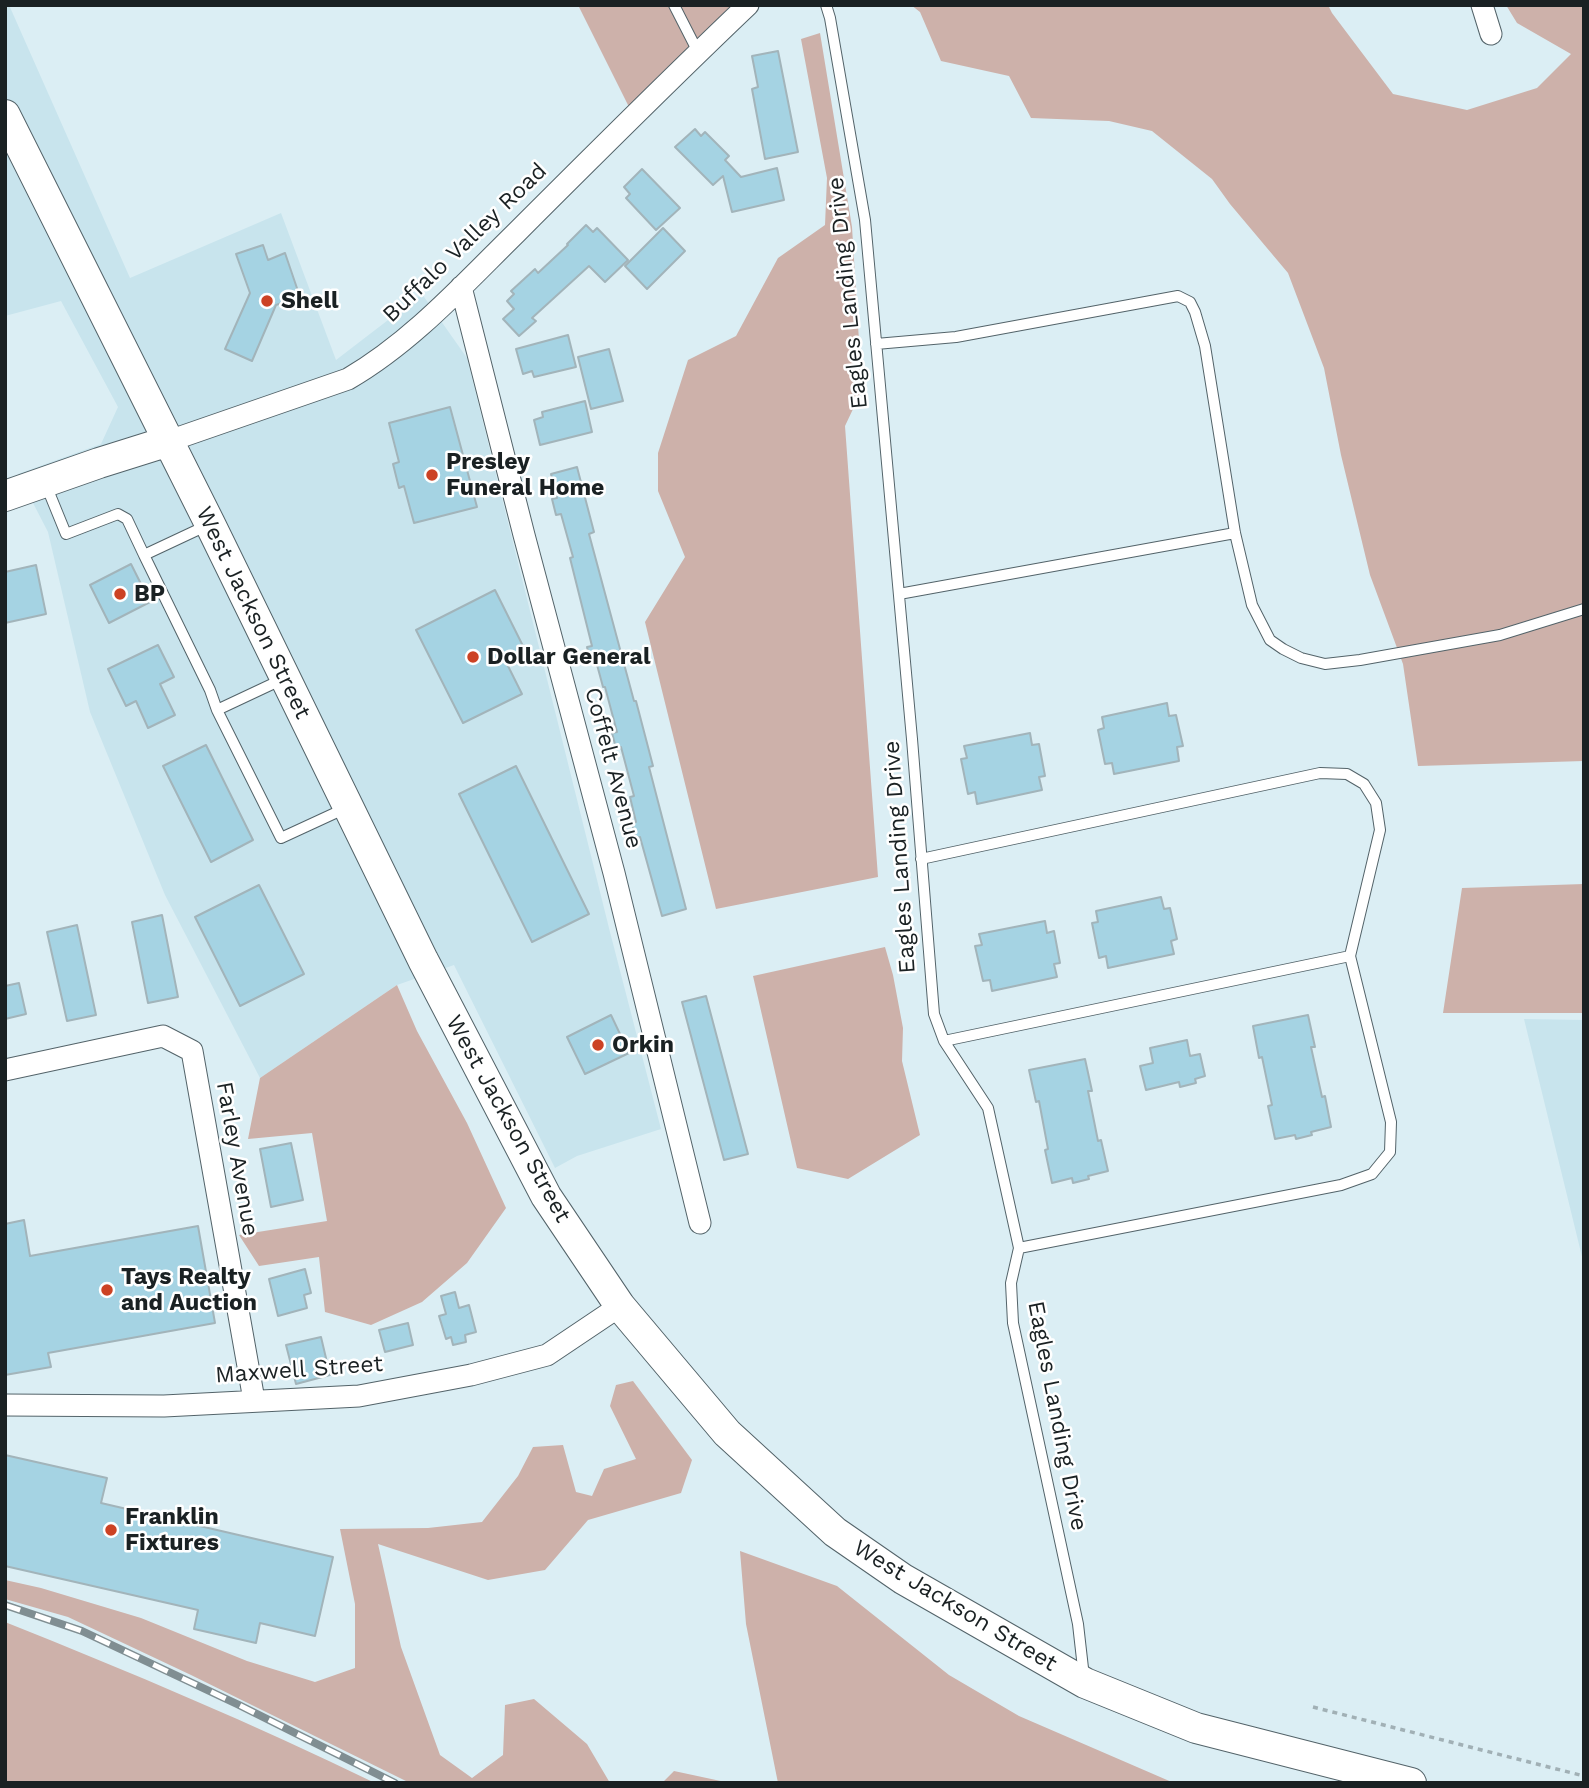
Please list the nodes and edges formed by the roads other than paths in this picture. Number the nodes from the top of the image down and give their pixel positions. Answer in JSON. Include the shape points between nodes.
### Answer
{"nodes":[{"id":1,"x":674,"y":5,"type":"edge"},
{"id":2,"x":748,"y":5,"type":"edge"},
{"id":3,"x":826,"y":5,"type":"edge"},
{"id":4,"x":1482,"y":5,"type":"edge"},
{"id":5,"x":1491,"y":34,"type":"dead end"},
{"id":6,"x":698,"y":52,"type":"junction"},
{"id":7,"x":5,"y":115,"type":"edge"},
{"id":8,"x":461,"y":287,"type":"junction"},
{"id":9,"x":876,"y":344,"type":"junction"},
{"id":10,"x":169,"y":441,"type":"junction"},
{"id":11,"x":45,"y":483,"type":"junction"},
{"id":12,"x":5,"y":496,"type":"edge"},
{"id":13,"x":210,"y":524,"type":"junction"},
{"id":14,"x":1235,"y":533,"type":"junction"},
{"id":15,"x":144,"y":555,"type":"junction"},
{"id":16,"x":899,"y":594,"type":"junction"},
{"id":17,"x":1584,"y":609,"type":"edge"},
{"id":18,"x":285,"y":678,"type":"junction"},
{"id":19,"x":217,"y":710,"type":"junction"},
{"id":20,"x":349,"y":807,"type":"junction"},
{"id":21,"x":921,"y":859,"type":"junction"},
{"id":22,"x":1350,"y":956,"type":"junction"},
{"id":23,"x":944,"y":1041,"type":"junction"},
{"id":24,"x":5,"y":1070,"type":"edge"},
{"id":25,"x":701,"y":1223,"type":"dead end"},
{"id":26,"x":1019,"y":1248,"type":"junction"},
{"id":27,"x":620,"y":1306,"type":"junction"},
{"id":28,"x":254,"y":1400,"type":"junction"},
{"id":29,"x":5,"y":1405,"type":"edge"},
{"id":30,"x":1085,"y":1683,"type":"junction"},
{"id":31,"x":1411,"y":1783,"type":"edge"}],
"edges":[{"from":1,"to":6,"type":"lane"},
{"from":2,"to":6,"type":"street","name":"Buffalo Valley Road"},
{"from":3,"to":9,"type":"lane","name":"Eagles Landing Drive","via":[[865,220]]},
{"from":4,"to":5,"type":"street"},
{"from":6,"to":8,"type":"street","name":"Buffalo Valley Road"},
{"from":7,"to":10,"type":"street","name":"West Jackson Street"},
{"from":8,"to":10,"type":"street","name":"Buffalo Valley Road","via":[[410,334],[348,379]]},
{"from":8,"to":25,"type":"street","name":"Coffelt Avenue"},
{"from":9,"to":14,"type":"lane","via":[[956,337],[1178,296],[1190,302],[1205,346]]},
{"from":9,"to":16,"type":"lane","name":"Eagles Landing Drive"},
{"from":10,"to":11,"type":"street"},
{"from":10,"to":13,"type":"street","name":"West Jackson Street"},
{"from":11,"to":12,"type":"street"},
{"from":11,"to":15,"type":"lane","via":[[66,534],[118,514],[127,519]]},
{"from":13,"to":15,"type":"lane"},
{"from":13,"to":18,"type":"street","name":"West Jackson Street"},
{"from":14,"to":16,"type":"lane"},
{"from":14,"to":17,"type":"lane","via":[[1252,606],[1270,640],[1301,658],[1325,664],[1500,635]]},
{"from":15,"to":19,"type":"lane"},
{"from":16,"to":21,"type":"lane","name":"Eagles Landing Drive"},
{"from":18,"to":19,"type":"lane"},
{"from":18,"to":20,"type":"street","name":"West Jackson Street"},
{"from":19,"to":20,"type":"lane","via":[[281,838]]},
{"from":20,"to":27,"type":"street","name":"West Jackson Street","via":[[546,1196]]},
{"from":21,"to":22,"type":"lane","via":[[1320,773],[1346,774],[1364,784],[1376,803],[1380,830]]},
{"from":21,"to":23,"type":"lane","name":"Eagles Landing Drive","via":[[933,1014]]},
{"from":22,"to":23,"type":"lane"},
{"from":22,"to":26,"type":"lane","via":[[1391,1122],[1390,1152],[1372,1174],[1342,1185]]},
{"from":23,"to":26,"type":"lane","name":"Eagles Landing Drive","via":[[988,1108]]},
{"from":24,"to":28,"type":"street","name":"Farley Avenue","via":[[163,1036],[192,1051]]},
{"from":26,"to":30,"type":"lane","name":"Eagles Landing Drive","via":[[1011,1283],[1013,1323],[1078,1623]]},
{"from":27,"to":28,"type":"street","name":"Maxwell Street","via":[[547,1355],[471,1375],[359,1396]]},
{"from":27,"to":30,"type":"street","name":"West Jackson Street","via":[[727,1433],[835,1532],[903,1579]]},
{"from":28,"to":29,"type":"street","name":"Maxwell Street","via":[[164,1406]]},
{"from":30,"to":31,"type":"street","name":"West Jackson Street","via":[[1196,1728]]}]}
